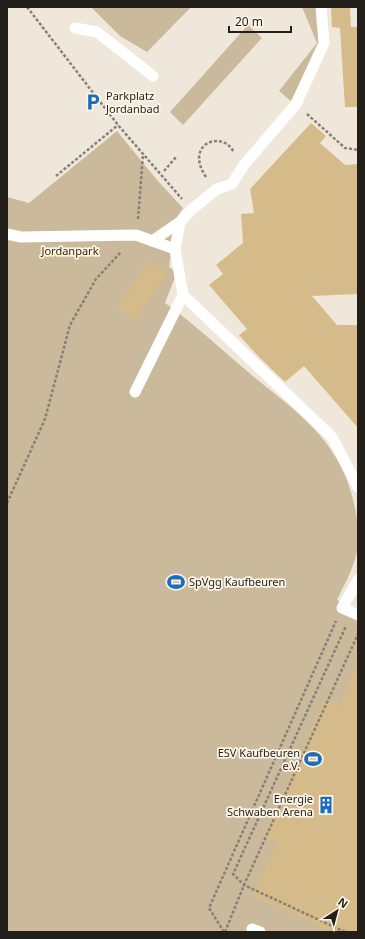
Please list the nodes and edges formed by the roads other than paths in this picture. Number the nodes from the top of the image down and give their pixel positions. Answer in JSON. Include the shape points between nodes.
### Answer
{"nodes":[{"id":1,"x":321,"y":7,"type":"edge"},
{"id":2,"x":75,"y":28,"type":"dead end"},
{"id":3,"x":153,"y":76,"type":"dead end"},
{"id":4,"x":180,"y":222,"type":"junction"},
{"id":5,"x":7,"y":234,"type":"edge"},
{"id":6,"x":152,"y":241,"type":"junction"},
{"id":7,"x":175,"y":249,"type":"junction"},
{"id":8,"x":183,"y":296,"type":"junction"},
{"id":9,"x":135,"y":392,"type":"dead end"},
{"id":10,"x":358,"y":487,"type":"edge"},
{"id":11,"x":358,"y":580,"type":"edge"},
{"id":12,"x":351,"y":612,"type":"edge"}],
"edges":[{"from":1,"to":4,"type":"lane","via":[[324,43],[296,104],[244,165],[232,184],[217,189]]},
{"from":2,"to":3,"type":"lane","via":[[97,32]]},
{"from":4,"to":6,"type":"lane"},
{"from":4,"to":7,"type":"lane"},
{"from":5,"to":6,"type":"lane","via":[[21,237],[136,235]]},
{"from":6,"to":7,"type":"lane"},
{"from":7,"to":8,"type":"lane"},
{"from":8,"to":9,"type":"lane"},
{"from":8,"to":10,"type":"lane","via":[[332,437]]},
{"from":11,"to":12,"type":"lane"}]}
